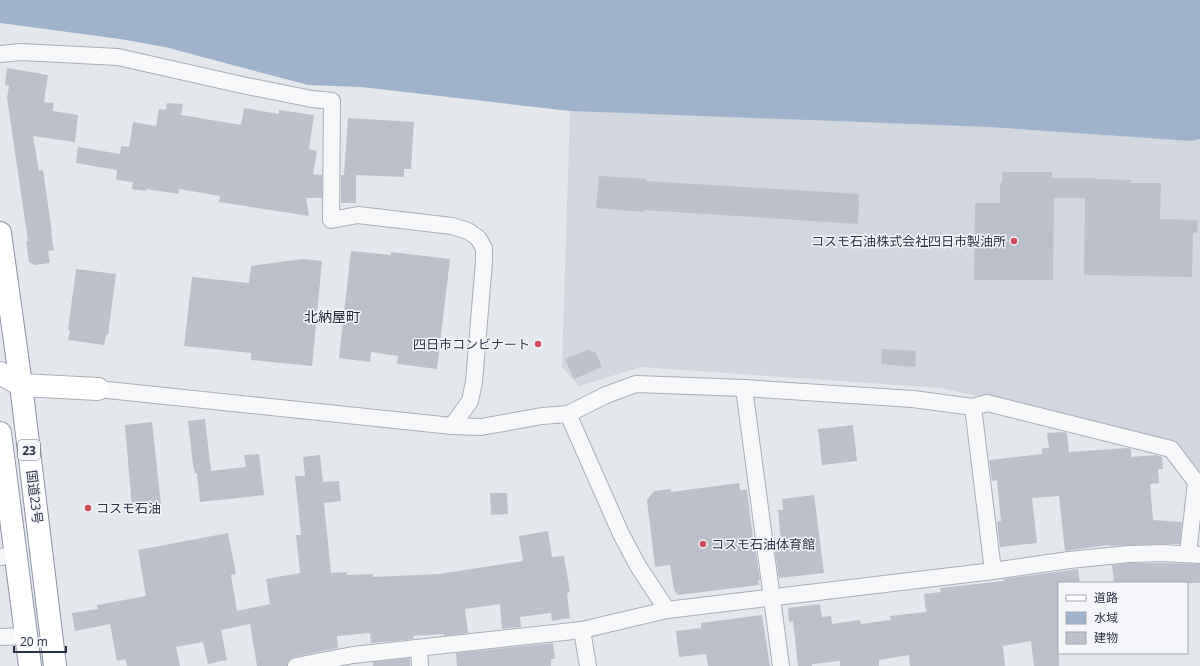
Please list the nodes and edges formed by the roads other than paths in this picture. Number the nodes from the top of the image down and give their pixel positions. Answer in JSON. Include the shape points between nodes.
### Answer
{"nodes":[{"id":1,"x":0,"y":54,"type":"edge"},
{"id":2,"x":0,"y":233,"type":"edge"},
{"id":3,"x":0,"y":373,"type":"edge"},
{"id":4,"x":21,"y":384,"type":"junction"},
{"id":5,"x":744,"y":388,"type":"junction"},
{"id":6,"x":98,"y":389,"type":"joint"},
{"id":7,"x":973,"y":407,"type":"junction"},
{"id":8,"x":568,"y":414,"type":"junction"},
{"id":9,"x":452,"y":426,"type":"junction"},
{"id":10,"x":0,"y":433,"type":"edge"},
{"id":11,"x":1194,"y":555,"type":"edge"},
{"id":12,"x":8,"y":556,"type":"edge"},
{"id":13,"x":993,"y":571,"type":"junction"},
{"id":14,"x":773,"y":598,"type":"junction"},
{"id":15,"x":667,"y":610,"type":"junction"},
{"id":16,"x":582,"y":630,"type":"junction"},
{"id":17,"x":26,"y":636,"type":"junction"},
{"id":18,"x":0,"y":637,"type":"edge"},
{"id":19,"x":419,"y":648,"type":"junction"},
{"id":20,"x":30,"y":666,"type":"edge"},
{"id":21,"x":56,"y":666,"type":"edge"},
{"id":22,"x":296,"y":666,"type":"edge"},
{"id":23,"x":420,"y":666,"type":"edge"},
{"id":24,"x":588,"y":666,"type":"edge"},
{"id":25,"x":781,"y":666,"type":"edge"}],
"edges":[{"from":1,"to":9,"type":"street","via":[[21,52],[118,57],[242,86],[332,101],[331,220],[358,215],[452,226],[468,231],[478,238],[484,248],[474,382],[470,401]]},
{"from":2,"to":4,"type":"main road","name":"国道23号","number":"23"},
{"from":3,"to":4,"type":"main road"},
{"from":4,"to":6,"type":"main road"},
{"from":4,"to":21,"type":"main road","name":"国道23号","number":"23"},
{"from":5,"to":7,"type":"street","via":[[914,399]]},
{"from":5,"to":8,"type":"street","via":[[636,384],[606,395]]},
{"from":5,"to":14,"type":"street"},
{"from":6,"to":9,"type":"street"},
{"from":7,"to":11,"type":"street","via":[[987,403],[1171,449],[1196,482]]},
{"from":7,"to":13,"type":"street"},
{"from":8,"to":9,"type":"street","via":[[481,427]]},
{"from":8,"to":15,"type":"street","via":[[621,534],[638,566]]},
{"from":10,"to":12,"type":"main road","name":"国道23号","number":"23"},
{"from":11,"to":13,"type":"street","via":[[1129,554]]},
{"from":12,"to":17,"type":"main road","name":"国道23号","number":"23"},
{"from":13,"to":14,"type":"street"},
{"from":14,"to":15,"type":"street"},
{"from":14,"to":25,"type":"street"},
{"from":15,"to":16,"type":"street"},
{"from":16,"to":19,"type":"street"},
{"from":16,"to":24,"type":"street"},
{"from":17,"to":18,"type":"street"},
{"from":17,"to":20,"type":"main road","name":"国道23号","number":"23"},
{"from":19,"to":22,"type":"street","via":[[353,655]]},
{"from":19,"to":23,"type":"street"}]}
